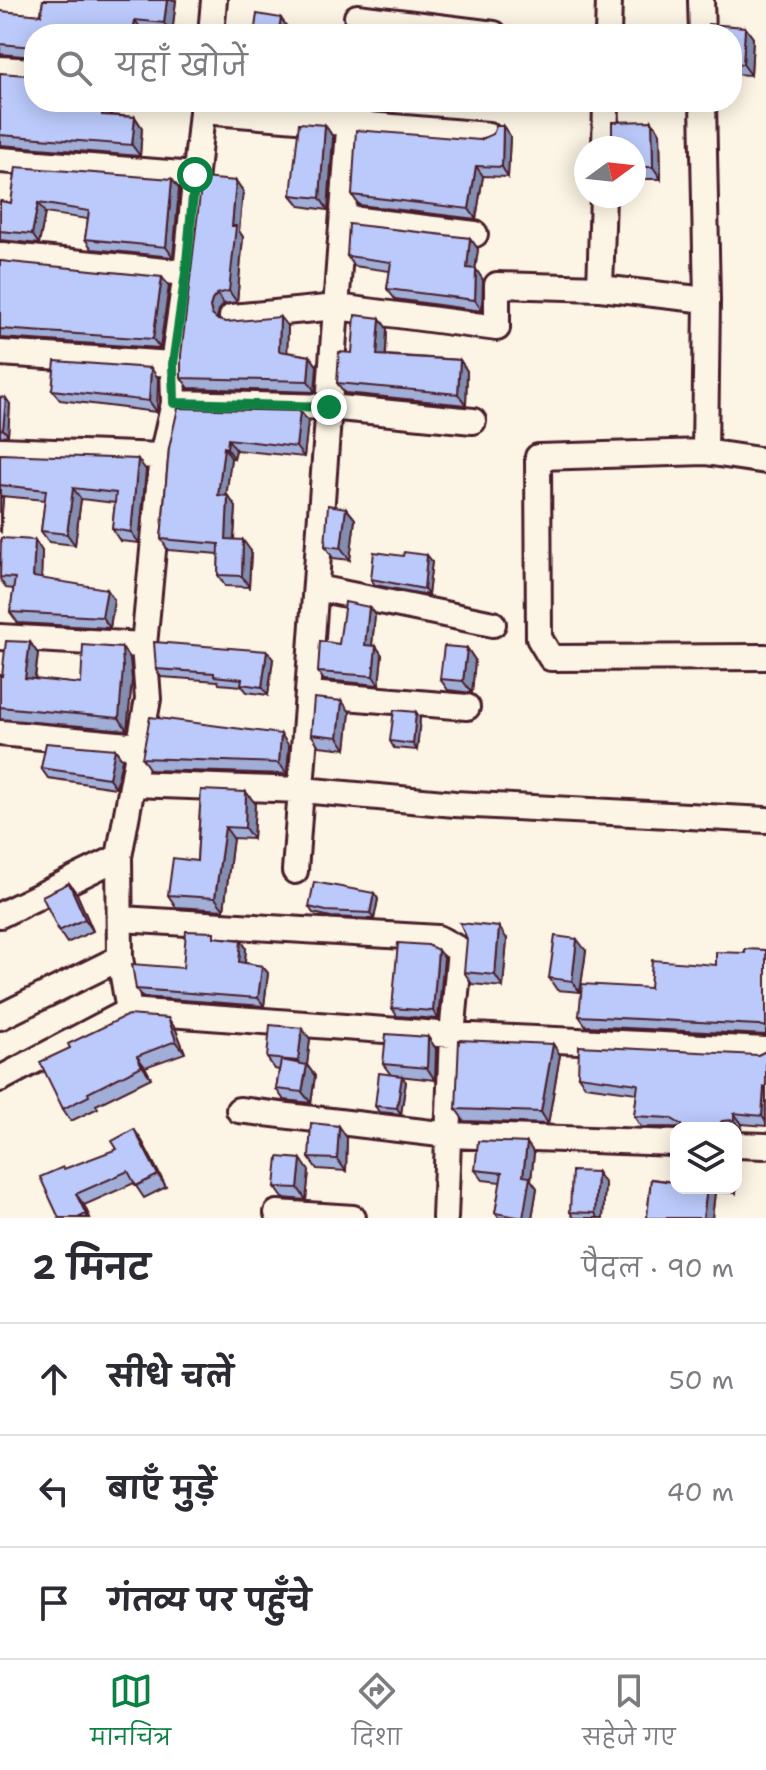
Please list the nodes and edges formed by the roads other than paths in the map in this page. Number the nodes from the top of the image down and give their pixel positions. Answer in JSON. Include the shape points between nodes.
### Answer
{"nodes":[{"id":1,"x":214,"y":0,"type":"edge"},
{"id":2,"x":609,"y":0,"type":"edge"},
{"id":3,"x":701,"y":0,"type":"edge"},
{"id":4,"x":357,"y":17,"type":"edge"},
{"id":5,"x":212,"y":24,"type":"edge"},
{"id":6,"x":413,"y":24,"type":"edge"},
{"id":7,"x":608,"y":24,"type":"edge"},
{"id":8,"x":702,"y":24,"type":"edge"},
{"id":9,"x":0,"y":69,"type":"edge"},
{"id":10,"x":24,"y":70,"type":"edge"},
{"id":11,"x":201,"y":112,"type":"edge"},
{"id":12,"x":329,"y":112,"type":"edge"},
{"id":13,"x":606,"y":112,"type":"edge"},
{"id":14,"x":703,"y":112,"type":"edge"},
{"id":15,"x":350,"y":113,"type":"edge"},
{"id":16,"x":488,"y":135,"type":"edge"},
{"id":17,"x":605,"y":136,"type":"edge"},
{"id":18,"x":0,"y":160,"type":"edge"},
{"id":19,"x":195,"y":175,"type":"junction"},
{"id":20,"x":603,"y":208,"type":"edge"},
{"id":21,"x":343,"y":218,"type":"junction"},
{"id":22,"x":475,"y":234,"type":"dead end"},
{"id":23,"x":0,"y":255,"type":"edge"},
{"id":24,"x":186,"y":273,"type":"junction"},
{"id":25,"x":600,"y":288,"type":"junction"},
{"id":26,"x":707,"y":300,"type":"junction"},
{"id":27,"x":337,"y":307,"type":"junction"},
{"id":28,"x":232,"y":317,"type":"dead end"},
{"id":29,"x":0,"y":353,"type":"edge"},
{"id":30,"x":173,"y":364,"type":"junction"},
{"id":31,"x":174,"y":403,"type":"junction"},
{"id":32,"x":329,"y":407,"type":"junction"},
{"id":33,"x":473,"y":421,"type":"dead end"},
{"id":34,"x":0,"y":450,"type":"edge"},
{"id":35,"x":705,"y":452,"type":"junction"},
{"id":36,"x":162,"y":456,"type":"junction"},
{"id":37,"x":766,"y":461,"type":"edge"},
{"id":38,"x":317,"y":588,"type":"junction"},
{"id":39,"x":493,"y":624,"type":"dead end"},
{"id":40,"x":0,"y":637,"type":"edge"},
{"id":41,"x":144,"y":645,"type":"junction"},
{"id":42,"x":766,"y":657,"type":"edge"},
{"id":43,"x":309,"y":694,"type":"junction"},
{"id":44,"x":467,"y":707,"type":"dead end"},
{"id":45,"x":0,"y":733,"type":"edge"},
{"id":46,"x":139,"y":746,"type":"junction"},
{"id":47,"x":133,"y":784,"type":"junction"},
{"id":48,"x":302,"y":790,"type":"junction"},
{"id":49,"x":766,"y":820,"type":"edge"},
{"id":50,"x":119,"y":857,"type":"junction"},
{"id":51,"x":295,"y":871,"type":"dead end"},
{"id":52,"x":0,"y":915,"type":"edge"},
{"id":53,"x":121,"y":919,"type":"junction"},
{"id":54,"x":120,"y":958,"type":"junction"},
{"id":55,"x":129,"y":1011,"type":"junction"},
{"id":56,"x":0,"y":1017,"type":"edge"},
{"id":57,"x":452,"y":1035,"type":"junction"},
{"id":58,"x":766,"y":1050,"type":"edge"},
{"id":59,"x":0,"y":1079,"type":"edge"},
{"id":60,"x":239,"y":1110,"type":"dead end"},
{"id":61,"x":448,"y":1135,"type":"junction"},
{"id":62,"x":670,"y":1143,"type":"edge"},
{"id":63,"x":742,"y":1145,"type":"edge"},
{"id":64,"x":766,"y":1146,"type":"edge"},
{"id":65,"x":277,"y":1213,"type":"dead end"},
{"id":66,"x":353,"y":1218,"type":"edge"},
{"id":67,"x":445,"y":1218,"type":"edge"}],
"edges":[{"from":1,"to":5,"type":"street"},
{"from":2,"to":7,"type":"street"},
{"from":3,"to":8,"type":"street"},
{"from":4,"to":6,"type":"street"},
{"from":9,"to":10,"type":"street"},
{"from":11,"to":19,"type":"street"},
{"from":12,"to":15,"type":"street"},
{"from":13,"to":17,"type":"street"},
{"from":14,"to":26,"type":"street"},
{"from":15,"to":16,"type":"street"},
{"from":15,"to":21,"type":"street"},
{"from":18,"to":19,"type":"street"},
{"from":19,"to":24,"type":"street"},
{"from":20,"to":25,"type":"street"},
{"from":21,"to":22,"type":"street"},
{"from":21,"to":27,"type":"street"},
{"from":23,"to":24,"type":"street"},
{"from":24,"to":30,"type":"street"},
{"from":25,"to":26,"type":"street"},
{"from":25,"to":27,"type":"street","via":[[497,285],[497,328]]},
{"from":26,"to":35,"type":"street"},
{"from":27,"to":28,"type":"street"},
{"from":27,"to":32,"type":"street"},
{"from":29,"to":30,"type":"street"},
{"from":30,"to":31,"type":"street"},
{"from":31,"to":32,"type":"street"},
{"from":31,"to":36,"type":"street"},
{"from":32,"to":33,"type":"street"},
{"from":32,"to":38,"type":"street"},
{"from":34,"to":36,"type":"street"},
{"from":35,"to":37,"type":"street"},
{"from":35,"to":42,"type":"street","via":[[538,457],[539,638],[551,658]]},
{"from":36,"to":41,"type":"street"},
{"from":38,"to":39,"type":"street"},
{"from":38,"to":43,"type":"street"},
{"from":40,"to":41,"type":"street"},
{"from":41,"to":46,"type":"street","via":[[148,699]]},
{"from":43,"to":44,"type":"street"},
{"from":43,"to":48,"type":"street"},
{"from":45,"to":46,"type":"street"},
{"from":46,"to":47,"type":"street"},
{"from":47,"to":48,"type":"street"},
{"from":47,"to":50,"type":"street"},
{"from":48,"to":49,"type":"street","via":[[455,804]]},
{"from":48,"to":51,"type":"street"},
{"from":50,"to":52,"type":"street"},
{"from":50,"to":53,"type":"street"},
{"from":53,"to":54,"type":"street"},
{"from":53,"to":57,"type":"street","via":[[438,938],[460,950]]},
{"from":54,"to":55,"type":"street"},
{"from":54,"to":56,"type":"street"},
{"from":55,"to":57,"type":"street"},
{"from":55,"to":59,"type":"street"},
{"from":57,"to":58,"type":"street"},
{"from":57,"to":61,"type":"street"},
{"from":60,"to":61,"type":"street"},
{"from":61,"to":62,"type":"street"},
{"from":61,"to":67,"type":"street"},
{"from":63,"to":64,"type":"street"},
{"from":65,"to":66,"type":"street"}]}
